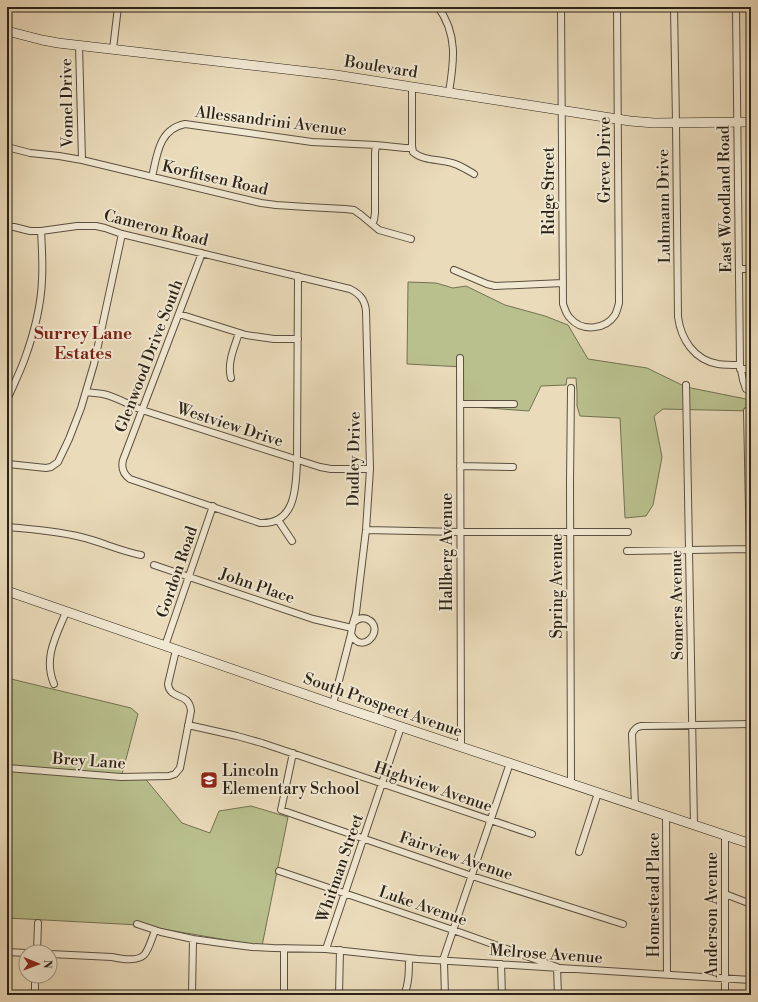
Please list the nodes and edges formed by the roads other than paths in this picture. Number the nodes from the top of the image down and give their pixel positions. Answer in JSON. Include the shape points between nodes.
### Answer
{"nodes":[{"id":1,"x":118,"y":7,"type":"edge"},
{"id":2,"x":438,"y":7,"type":"edge"},
{"id":3,"x":561,"y":7,"type":"edge"},
{"id":4,"x":617,"y":7,"type":"edge"},
{"id":5,"x":674,"y":7,"type":"edge"},
{"id":6,"x":736,"y":7,"type":"edge"},
{"id":7,"x":7,"y":31,"type":"edge"},
{"id":8,"x":79,"y":45,"type":"junction"},
{"id":9,"x":113,"y":49,"type":"junction"},
{"id":10,"x":412,"y":87,"type":"junction"},
{"id":11,"x":449,"y":92,"type":"junction"},
{"id":12,"x":562,"y":110,"type":"junction"},
{"id":13,"x":618,"y":119,"type":"junction"},
{"id":14,"x":737,"y":122,"type":"junction"},
{"id":15,"x":751,"y":122,"type":"edge"},
{"id":16,"x":676,"y":123,"type":"junction"},
{"id":17,"x":376,"y":145,"type":"junction"},
{"id":18,"x":7,"y":147,"type":"edge"},
{"id":19,"x":412,"y":148,"type":"junction"},
{"id":20,"x":82,"y":160,"type":"junction"},
{"id":21,"x":474,"y":174,"type":"dead end"},
{"id":22,"x":152,"y":177,"type":"junction"},
{"id":23,"x":372,"y":224,"type":"junction"},
{"id":24,"x":7,"y":226,"type":"edge"},
{"id":25,"x":41,"y":231,"type":"junction"},
{"id":26,"x":122,"y":234,"type":"junction"},
{"id":27,"x":411,"y":239,"type":"dead end"},
{"id":28,"x":202,"y":253,"type":"junction"},
{"id":29,"x":739,"y":268,"type":"junction"},
{"id":30,"x":751,"y":269,"type":"edge"},
{"id":31,"x":454,"y":270,"type":"dead end"},
{"id":32,"x":298,"y":276,"type":"junction"},
{"id":33,"x":563,"y":283,"type":"junction"},
{"id":34,"x":361,"y":296,"type":"joint"},
{"id":35,"x":616,"y":312,"type":"joint"},
{"id":36,"x":178,"y":314,"type":"junction"},
{"id":37,"x":239,"y":333,"type":"junction"},
{"id":38,"x":298,"y":339,"type":"junction"},
{"id":39,"x":460,"y":358,"type":"dead end"},
{"id":40,"x":740,"y":367,"type":"junction"},
{"id":41,"x":751,"y":369,"type":"edge"},
{"id":42,"x":231,"y":378,"type":"dead end"},
{"id":43,"x":686,"y":385,"type":"dead end"},
{"id":44,"x":571,"y":388,"type":"dead end"},
{"id":45,"x":746,"y":389,"type":"dead end"},
{"id":46,"x":86,"y":392,"type":"junction"},
{"id":47,"x":7,"y":400,"type":"edge"},
{"id":48,"x":460,"y":404,"type":"junction"},
{"id":49,"x":514,"y":404,"type":"dead end"},
{"id":50,"x":142,"y":410,"type":"junction"},
{"id":51,"x":747,"y":411,"type":"dead end"},
{"id":52,"x":7,"y":421,"type":"edge"},
{"id":53,"x":297,"y":461,"type":"junction"},
{"id":54,"x":8,"y":464,"type":"edge"},
{"id":55,"x":460,"y":466,"type":"junction"},
{"id":56,"x":513,"y":467,"type":"dead end"},
{"id":57,"x":370,"y":469,"type":"junction"},
{"id":58,"x":7,"y":473,"type":"edge"},
{"id":59,"x":213,"y":506,"type":"junction"},
{"id":60,"x":278,"y":520,"type":"junction"},
{"id":61,"x":7,"y":527,"type":"edge"},
{"id":62,"x":366,"y":530,"type":"junction"},
{"id":63,"x":460,"y":532,"type":"junction"},
{"id":64,"x":570,"y":532,"type":"junction"},
{"id":65,"x":628,"y":532,"type":"dead end"},
{"id":66,"x":292,"y":540,"type":"dead end"},
{"id":67,"x":750,"y":549,"type":"edge"},
{"id":68,"x":627,"y":550,"type":"dead end"},
{"id":69,"x":689,"y":550,"type":"junction"},
{"id":70,"x":141,"y":555,"type":"dead end"},
{"id":71,"x":154,"y":565,"type":"dead end"},
{"id":72,"x":189,"y":577,"type":"junction"},
{"id":73,"x":7,"y":591,"type":"edge"},
{"id":74,"x":751,"y":605,"type":"edge"},
{"id":75,"x":66,"y":612,"type":"junction"},
{"id":76,"x":352,"y":628,"type":"junction"},
{"id":77,"x":165,"y":646,"type":"junction"},
{"id":78,"x":176,"y":650,"type":"junction"},
{"id":79,"x":54,"y":684,"type":"dead end"},
{"id":80,"x":333,"y":704,"type":"junction"},
{"id":81,"x":751,"y":724,"type":"edge"},
{"id":82,"x":188,"y":725,"type":"junction"},
{"id":83,"x":692,"y":725,"type":"junction"},
{"id":84,"x":401,"y":727,"type":"junction"},
{"id":85,"x":461,"y":747,"type":"junction"},
{"id":86,"x":293,"y":753,"type":"junction"},
{"id":87,"x":510,"y":763,"type":"junction"},
{"id":88,"x":7,"y":768,"type":"edge"},
{"id":89,"x":382,"y":783,"type":"junction"},
{"id":90,"x":571,"y":784,"type":"junction"},
{"id":91,"x":598,"y":793,"type":"junction"},
{"id":92,"x":635,"y":805,"type":"junction"},
{"id":93,"x":666,"y":815,"type":"junction"},
{"id":94,"x":490,"y":820,"type":"junction"},
{"id":95,"x":694,"y":825,"type":"junction"},
{"id":96,"x":532,"y":834,"type":"dead end"},
{"id":97,"x":725,"y":835,"type":"junction"},
{"id":98,"x":363,"y":838,"type":"junction"},
{"id":99,"x":751,"y":844,"type":"edge"},
{"id":100,"x":579,"y":852,"type":"dead end"},
{"id":101,"x":279,"y":871,"type":"dead end"},
{"id":102,"x":472,"y":876,"type":"junction"},
{"id":103,"x":345,"y":893,"type":"junction"},
{"id":104,"x":725,"y":894,"type":"junction"},
{"id":105,"x":751,"y":904,"type":"edge"},
{"id":106,"x":38,"y":923,"type":"dead end"},
{"id":107,"x":138,"y":924,"type":"dead end"},
{"id":108,"x":623,"y":924,"type":"dead end"},
{"id":109,"x":453,"y":930,"type":"junction"},
{"id":110,"x":155,"y":931,"type":"junction"},
{"id":111,"x":193,"y":939,"type":"junction"},
{"id":112,"x":37,"y":944,"type":"edge"},
{"id":113,"x":284,"y":948,"type":"junction"},
{"id":114,"x":326,"y":949,"type":"junction"},
{"id":115,"x":340,"y":950,"type":"junction"},
{"id":116,"x":7,"y":952,"type":"edge"},
{"id":117,"x":18,"y":953,"type":"edge"},
{"id":118,"x":58,"y":954,"type":"edge"},
{"id":119,"x":409,"y":958,"type":"junction"},
{"id":120,"x":443,"y":960,"type":"junction"},
{"id":121,"x":501,"y":964,"type":"junction"},
{"id":122,"x":557,"y":967,"type":"junction"},
{"id":123,"x":667,"y":974,"type":"junction"},
{"id":124,"x":725,"y":978,"type":"junction"},
{"id":125,"x":751,"y":980,"type":"edge"},
{"id":126,"x":35,"y":984,"type":"edge"},
{"id":127,"x":34,"y":995,"type":"edge"},
{"id":128,"x":192,"y":995,"type":"edge"},
{"id":129,"x":284,"y":995,"type":"edge"},
{"id":130,"x":339,"y":995,"type":"edge"},
{"id":131,"x":404,"y":995,"type":"edge"},
{"id":132,"x":445,"y":995,"type":"edge"},
{"id":133,"x":502,"y":995,"type":"edge"},
{"id":134,"x":558,"y":995,"type":"edge"},
{"id":135,"x":725,"y":995,"type":"edge"}],
"edges":[{"from":1,"to":9,"type":"street"},
{"from":2,"to":11,"type":"street","via":[[451,32],[453,47],[454,59]]},
{"from":3,"to":12,"type":"street","name":"Ridge Street"},
{"from":4,"to":13,"type":"street","name":"Greve Drive"},
{"from":5,"to":16,"type":"street","name":"Luhmann Drive"},
{"from":6,"to":14,"type":"street","name":"East Woodland Road"},
{"from":7,"to":8,"type":"street","name":"Boulevard","via":[[42,40]]},
{"from":8,"to":9,"type":"street","name":"Boulevard"},
{"from":8,"to":20,"type":"street","name":"Vomel Drive"},
{"from":9,"to":10,"type":"street","name":"Boulevard"},
{"from":10,"to":11,"type":"street","name":"Boulevard"},
{"from":10,"to":19,"type":"street"},
{"from":11,"to":12,"type":"street","name":"Boulevard"},
{"from":12,"to":13,"type":"street","name":"Boulevard"},
{"from":12,"to":33,"type":"street","name":"Ridge Street"},
{"from":13,"to":16,"type":"street","name":"Boulevard"},
{"from":13,"to":35,"type":"street","name":"Greve Drive","via":[[619,303]]},
{"from":14,"to":15,"type":"street","name":"Boulevard"},
{"from":14,"to":16,"type":"street","name":"Boulevard"},
{"from":14,"to":29,"type":"street","name":"East Woodland Road"},
{"from":16,"to":40,"type":"street","name":"Luhmann Drive","via":[[679,326],[686,342],[697,355],[717,364]]},
{"from":17,"to":19,"type":"street","name":"Allessandrini Avenue"},
{"from":17,"to":22,"type":"street","name":"Allessandrini Avenue","via":[[312,142],[185,124],[174,128],[162,140]]},
{"from":17,"to":23,"type":"street","via":[[376,213]]},
{"from":18,"to":20,"type":"street","name":"Korfitsen Road"},
{"from":19,"to":21,"type":"street","name":"Allessandrini Avenue","via":[[420,157],[458,165]]},
{"from":20,"to":22,"type":"street","name":"Korfitsen Road"},
{"from":22,"to":23,"type":"street","name":"Korfitsen Road","via":[[261,203],[354,210]]},
{"from":23,"to":27,"type":"street","name":"Korfitsen Road","via":[[379,230]]},
{"from":24,"to":25,"type":"street","name":"Cameron Road"},
{"from":25,"to":26,"type":"street","name":"Cameron Road","via":[[96,226]]},
{"from":25,"to":47,"type":"street","via":[[42,282],[38,314],[25,360]]},
{"from":26,"to":28,"type":"street","name":"Cameron Road"},
{"from":26,"to":46,"type":"street"},
{"from":28,"to":32,"type":"street","name":"Cameron Road"},
{"from":28,"to":36,"type":"street","name":"Glenwood Drive South"},
{"from":29,"to":30,"type":"street"},
{"from":29,"to":40,"type":"street","name":"East Woodland Road"},
{"from":31,"to":33,"type":"street","via":[[495,286]]},
{"from":32,"to":34,"type":"street","name":"Cameron Road","via":[[350,288]]},
{"from":32,"to":38,"type":"street"},
{"from":33,"to":35,"type":"street","name":"Ridge Street","via":[[563,304],[566,313],[580,325],[593,327],[605,324]]},
{"from":34,"to":57,"type":"street","name":"Dudley Drive","via":[[366,311]]},
{"from":36,"to":37,"type":"street"},
{"from":36,"to":50,"type":"street","name":"Glenwood Drive South"},
{"from":37,"to":38,"type":"street","via":[[260,338]]},
{"from":37,"to":42,"type":"street","via":[[230,363]]},
{"from":38,"to":53,"type":"street"},
{"from":39,"to":48,"type":"street","name":"Hallberg Avenue"},
{"from":40,"to":41,"type":"street","name":"Luhmann Drive"},
{"from":40,"to":45,"type":"street","name":"East Woodland Road"},
{"from":43,"to":69,"type":"street","name":"Somers Avenue"},
{"from":44,"to":64,"type":"street","name":"Spring Avenue"},
{"from":46,"to":50,"type":"street","name":"Westview Drive","via":[[113,397]]},
{"from":46,"to":54,"type":"street","via":[[69,439],[55,465],[46,468]]},
{"from":48,"to":49,"type":"street"},
{"from":48,"to":55,"type":"street","name":"Hallberg Avenue"},
{"from":50,"to":53,"type":"street","name":"Westview Drive"},
{"from":50,"to":59,"type":"street","name":"Glenwood Drive South","via":[[123,460],[122,470],[126,476]]},
{"from":51,"to":67,"type":"street"},
{"from":52,"to":54,"type":"street"},
{"from":53,"to":57,"type":"street","name":"Westview Drive","via":[[331,469]]},
{"from":53,"to":60,"type":"street","via":[[292,501],[288,512]]},
{"from":54,"to":58,"type":"street"},
{"from":55,"to":56,"type":"street"},
{"from":55,"to":63,"type":"street","name":"Hallberg Avenue"},
{"from":57,"to":62,"type":"street","name":"Dudley Drive"},
{"from":59,"to":60,"type":"street","via":[[260,523]]},
{"from":59,"to":72,"type":"street","name":"Gordon Road"},
{"from":60,"to":66,"type":"street"},
{"from":61,"to":70,"type":"street","via":[[56,532]]},
{"from":62,"to":63,"type":"street"},
{"from":62,"to":76,"type":"street","name":"Dudley Drive"},
{"from":63,"to":64,"type":"street"},
{"from":63,"to":85,"type":"street","name":"Hallberg Avenue"},
{"from":64,"to":65,"type":"street"},
{"from":64,"to":90,"type":"street","name":"Spring Avenue"},
{"from":67,"to":69,"type":"street"},
{"from":67,"to":74,"type":"street"},
{"from":68,"to":69,"type":"street"},
{"from":69,"to":83,"type":"street","name":"Somers Avenue"},
{"from":71,"to":72,"type":"street","name":"John Place"},
{"from":72,"to":76,"type":"street","name":"John Place","via":[[313,619]]},
{"from":72,"to":77,"type":"street","name":"Gordon Road"},
{"from":73,"to":75,"type":"street","name":"South Prospect Avenue"},
{"from":75,"to":77,"type":"street","name":"South Prospect Avenue"},
{"from":75,"to":79,"type":"street","via":[[51,649],[49,663]]},
{"from":76,"to":80,"type":"street","name":"Dudley Drive"},
{"from":77,"to":78,"type":"street","name":"South Prospect Avenue"},
{"from":78,"to":80,"type":"street","name":"South Prospect Avenue"},
{"from":78,"to":82,"type":"street","via":[[168,687],[173,694],[188,702]]},
{"from":80,"to":84,"type":"street","name":"South Prospect Avenue"},
{"from":81,"to":83,"type":"street"},
{"from":82,"to":86,"type":"street","name":"Highview Avenue"},
{"from":82,"to":88,"type":"street","name":"Brey Lane","via":[[180,768],[169,776],[121,777]]},
{"from":83,"to":92,"type":"street","via":[[641,726],[635,729],[632,734]]},
{"from":83,"to":95,"type":"street","name":"Somers Avenue"},
{"from":84,"to":85,"type":"street","name":"South Prospect Avenue"},
{"from":84,"to":89,"type":"street","name":"Whitman Street"},
{"from":85,"to":87,"type":"street","name":"South Prospect Avenue"},
{"from":86,"to":89,"type":"street","name":"Highview Avenue"},
{"from":86,"to":98,"type":"street","name":"Fairview Avenue","via":[[281,810]]},
{"from":87,"to":90,"type":"street","name":"South Prospect Avenue"},
{"from":87,"to":94,"type":"street"},
{"from":89,"to":94,"type":"street","name":"Highview Avenue"},
{"from":89,"to":98,"type":"street","name":"Whitman Street"},
{"from":90,"to":91,"type":"street","name":"South Prospect Avenue"},
{"from":91,"to":92,"type":"street","name":"South Prospect Avenue"},
{"from":91,"to":100,"type":"street"},
{"from":92,"to":93,"type":"street","name":"South Prospect Avenue"},
{"from":93,"to":95,"type":"street","name":"South Prospect Avenue"},
{"from":93,"to":123,"type":"street","name":"Homestead Place"},
{"from":94,"to":96,"type":"street","name":"Highview Avenue"},
{"from":94,"to":102,"type":"street"},
{"from":95,"to":97,"type":"street","name":"South Prospect Avenue"},
{"from":97,"to":99,"type":"street","name":"South Prospect Avenue"},
{"from":97,"to":104,"type":"street","name":"Anderson Avenue"},
{"from":98,"to":102,"type":"street","name":"Fairview Avenue"},
{"from":98,"to":103,"type":"street","name":"Whitman Street"},
{"from":101,"to":103,"type":"street","name":"Luke Avenue"},
{"from":102,"to":108,"type":"street","name":"Fairview Avenue"},
{"from":102,"to":109,"type":"street"},
{"from":103,"to":109,"type":"street","name":"Luke Avenue"},
{"from":103,"to":114,"type":"street","name":"Whitman Street"},
{"from":104,"to":105,"type":"street"},
{"from":104,"to":124,"type":"street","name":"Anderson Avenue"},
{"from":106,"to":112,"type":"street"},
{"from":107,"to":110,"type":"street"},
{"from":109,"to":120,"type":"street"},
{"from":109,"to":122,"type":"street","name":"Luke Avenue"},
{"from":110,"to":111,"type":"street"},
{"from":110,"to":118,"type":"street","via":[[147,951],[136,959]]},
{"from":111,"to":113,"type":"street","via":[[221,944]]},
{"from":111,"to":128,"type":"street"},
{"from":113,"to":114,"type":"street"},
{"from":113,"to":129,"type":"street"},
{"from":114,"to":115,"type":"street","name":"Melrose Avenue"},
{"from":115,"to":119,"type":"street","name":"Melrose Avenue"},
{"from":115,"to":130,"type":"street"},
{"from":116,"to":117,"type":"street"},
{"from":119,"to":120,"type":"street","name":"Melrose Avenue"},
{"from":119,"to":131,"type":"street","via":[[408,982]]},
{"from":120,"to":121,"type":"street","name":"Melrose Avenue"},
{"from":120,"to":132,"type":"street"},
{"from":121,"to":122,"type":"street","name":"Melrose Avenue"},
{"from":121,"to":133,"type":"street"},
{"from":122,"to":123,"type":"street","name":"Melrose Avenue"},
{"from":122,"to":134,"type":"street"},
{"from":123,"to":124,"type":"street","name":"Melrose Avenue"},
{"from":124,"to":125,"type":"street","name":"Melrose Avenue"},
{"from":124,"to":135,"type":"street","name":"Anderson Avenue"},
{"from":126,"to":127,"type":"street"}]}
